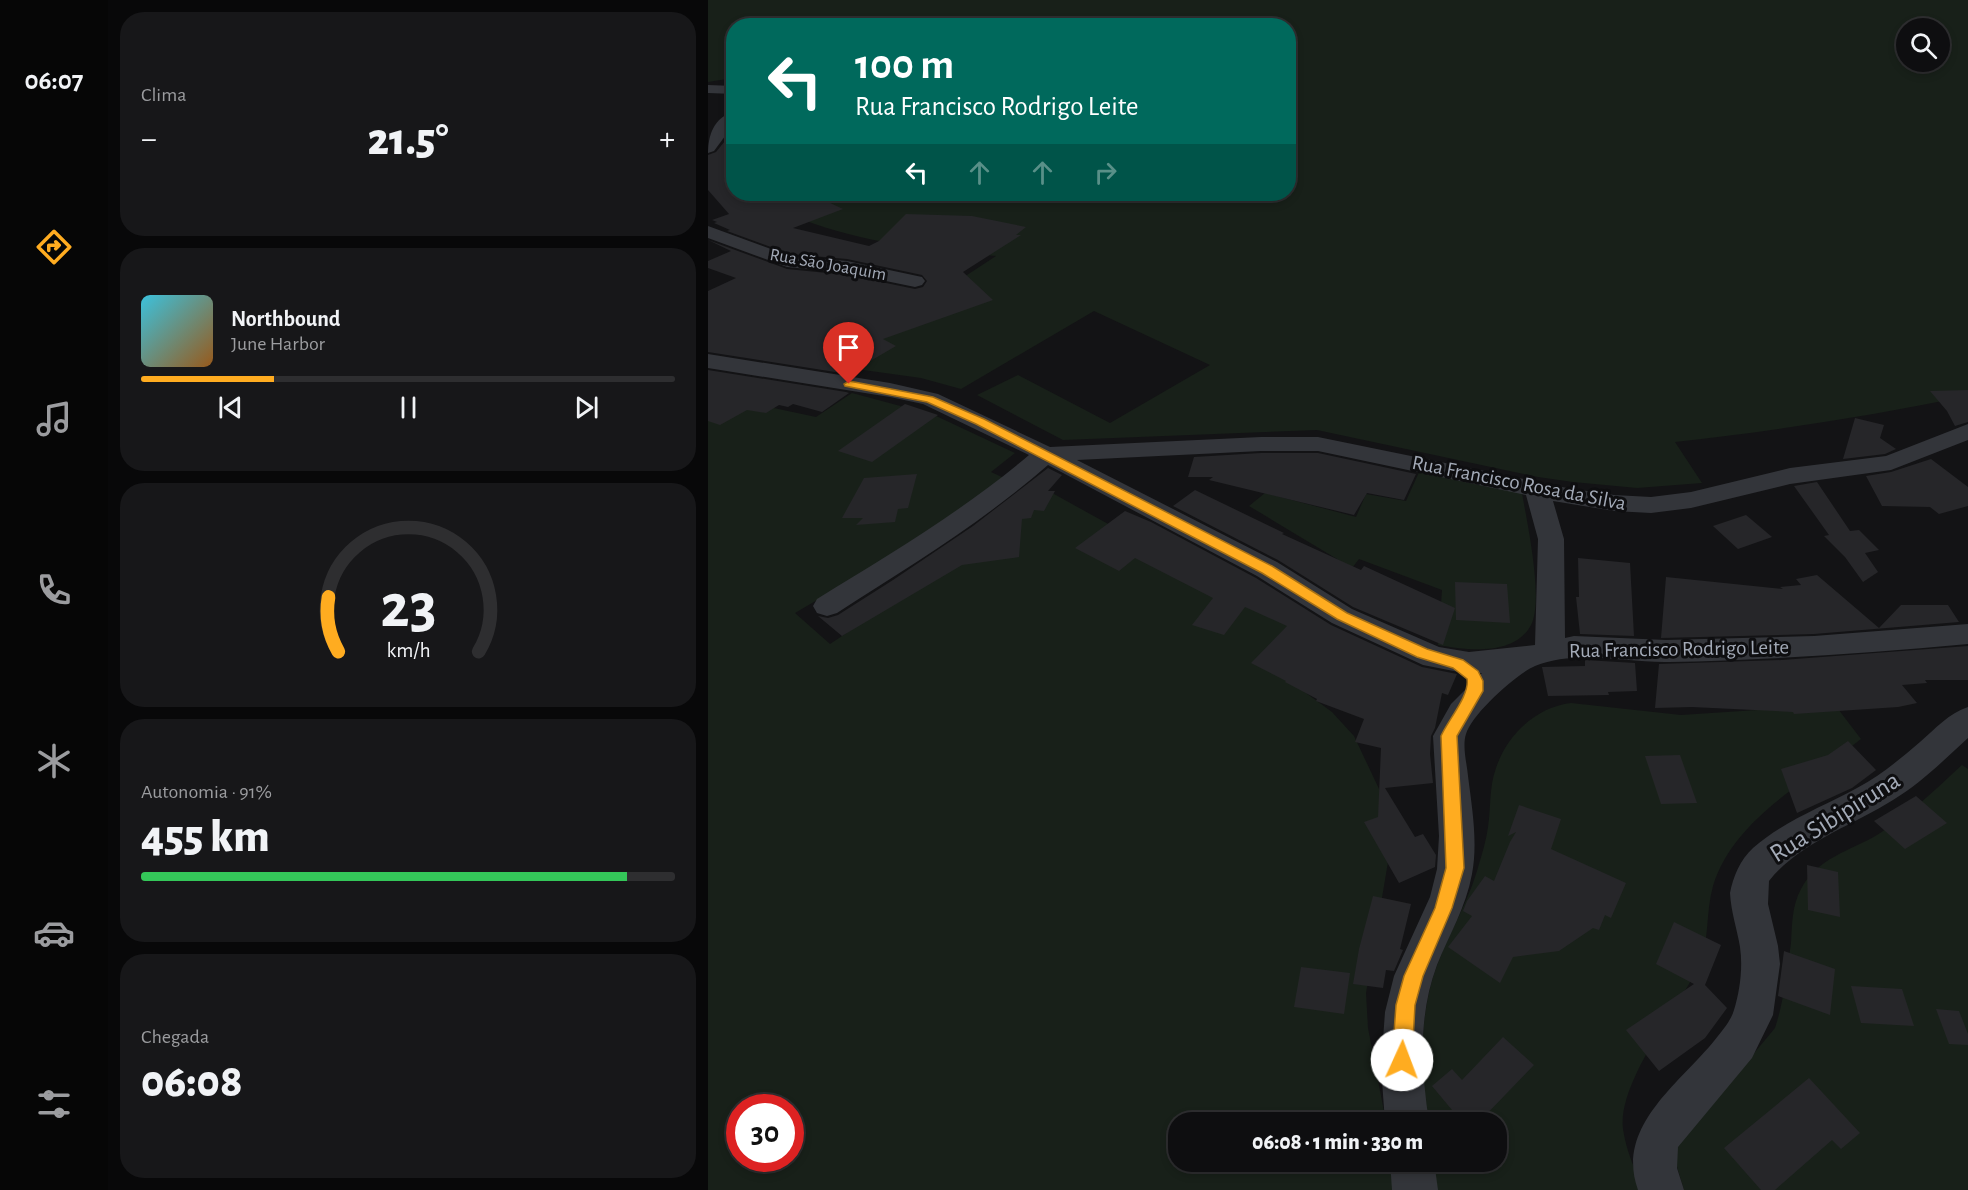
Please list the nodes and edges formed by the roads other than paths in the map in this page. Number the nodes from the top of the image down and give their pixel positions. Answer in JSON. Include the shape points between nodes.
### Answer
{"nodes":[{"id":1,"x":708,"y":89,"type":"edge"},
{"id":2,"x":726,"y":90,"type":"edge"},
{"id":3,"x":726,"y":123,"type":"edge"},
{"id":4,"x":708,"y":148,"type":"edge"},
{"id":5,"x":708,"y":232,"type":"edge"},
{"id":6,"x":915,"y":281,"type":"dead end"},
{"id":7,"x":708,"y":361,"type":"edge"},
{"id":8,"x":1968,"y":431,"type":"edge"},
{"id":9,"x":1968,"y":438,"type":"edge"},
{"id":10,"x":1938,"y":442,"type":"junction"},
{"id":11,"x":1046,"y":454,"type":"junction"},
{"id":12,"x":1538,"y":490,"type":"junction"},
{"id":13,"x":826,"y":606,"type":"dead end"},
{"id":14,"x":1968,"y":634,"type":"edge"},
{"id":15,"x":1537,"y":655,"type":"junction"},
{"id":16,"x":1452,"y":661,"type":"junction"},
{"id":17,"x":1467,"y":706,"type":"junction"},
{"id":18,"x":1968,"y":719,"type":"edge"},
{"id":19,"x":1406,"y":1112,"type":"edge"},
{"id":20,"x":1413,"y":1172,"type":"edge"},
{"id":21,"x":1415,"y":1190,"type":"edge"},
{"id":22,"x":1661,"y":1190,"type":"edge"}],
"edges":[{"from":1,"to":2,"type":"street"},
{"from":3,"to":4,"type":"street"},
{"from":5,"to":6,"type":"street","name":"Rua São Joaquim","via":[[777,259],[847,267]]},
{"from":7,"to":11,"type":"street","name":"Rua Francisco Rodrigo Leite","via":[[917,395]]},
{"from":8,"to":10,"type":"street","name":"Rua Francisco Rosa da Silva"},
{"from":9,"to":10,"type":"street"},
{"from":10,"to":12,"type":"street","name":"Rua Francisco Rosa da Silva","via":[[1891,463],[1790,476],[1669,504],[1614,503]]},
{"from":11,"to":12,"type":"street","name":"Rua Francisco Rosa da Silva","via":[[1306,444]]},
{"from":11,"to":13,"type":"street","via":[[963,520]]},
{"from":11,"to":16,"type":"street","name":"Rua Francisco Rodrigo Leite","via":[[1267,569],[1351,621],[1422,653]]},
{"from":12,"to":15,"type":"street","via":[[1551,539]]},
{"from":14,"to":15,"type":"street","name":"Rua Francisco Rodrigo Leite","via":[[1814,647],[1666,651],[1574,647]]},
{"from":15,"to":16,"type":"street","name":"Rua Francisco Rodrigo Leite","via":[[1488,662]]},
{"from":15,"to":17,"type":"street","via":[[1497,678]]},
{"from":16,"to":17,"type":"street","via":[[1469,671],[1476,681],[1476,691]]},
{"from":17,"to":19,"type":"street","via":[[1449,736],[1456,850],[1453,879],[1406,1005],[1402,1044]]},
{"from":18,"to":22,"type":"street","name":"Rua Sibipiruna","via":[[1885,789],[1799,836],[1769,856],[1755,872],[1748,889],[1760,955],[1752,1017],[1741,1039],[1661,1134],[1653,1165]]},
{"from":20,"to":21,"type":"street"}]}
